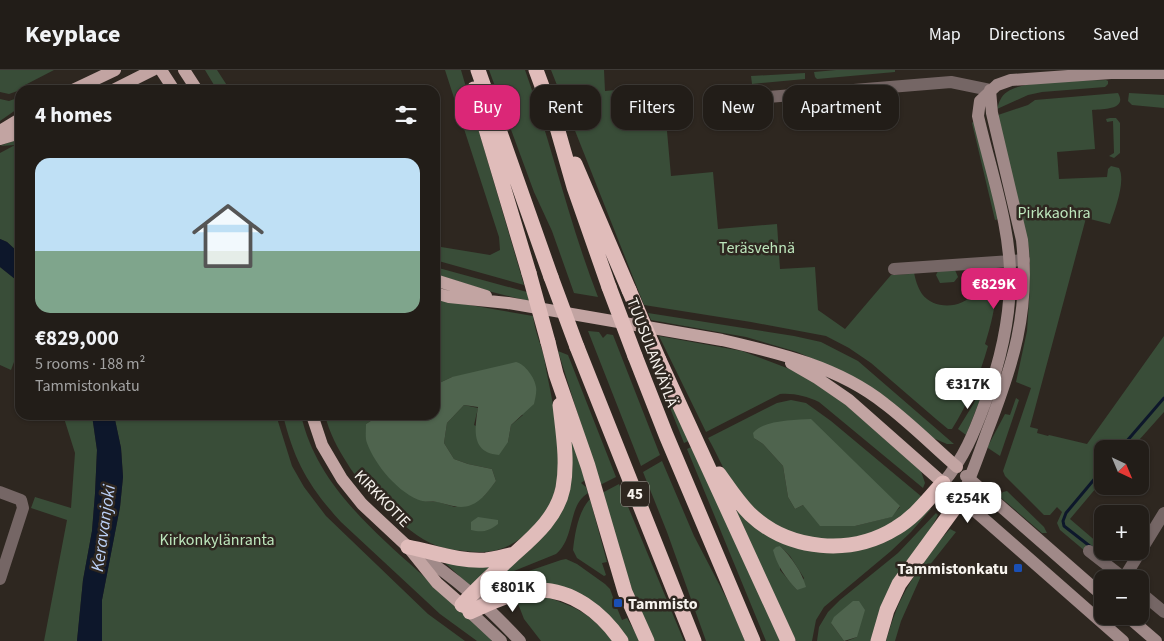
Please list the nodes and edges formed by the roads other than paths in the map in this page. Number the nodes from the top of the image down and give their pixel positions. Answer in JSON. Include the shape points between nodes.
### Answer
{"nodes":[{"id":1,"x":116,"y":70,"type":"edge"},
{"id":2,"x":154,"y":70,"type":"edge"},
{"id":3,"x":161,"y":70,"type":"edge"},
{"id":4,"x":184,"y":70,"type":"edge"},
{"id":5,"x":472,"y":70,"type":"edge"},
{"id":6,"x":478,"y":70,"type":"edge"},
{"id":7,"x":536,"y":70,"type":"edge"},
{"id":8,"x":1142,"y":72,"type":"edge"},
{"id":9,"x":1164,"y":74,"type":"edge"},
{"id":10,"x":84,"y":85,"type":"edge"},
{"id":11,"x":123,"y":85,"type":"edge"},
{"id":12,"x":171,"y":85,"type":"edge"},
{"id":13,"x":194,"y":85,"type":"edge"},
{"id":14,"x":542,"y":85,"type":"edge"},
{"id":15,"x":990,"y":90,"type":"junction"},
{"id":16,"x":773,"y":97,"type":"edge"},
{"id":17,"x":15,"y":122,"type":"edge"},
{"id":18,"x":558,"y":130,"type":"edge"},
{"id":19,"x":559,"y":130,"type":"edge"},
{"id":20,"x":0,"y":131,"type":"edge"},
{"id":21,"x":15,"y":134,"type":"edge"},
{"id":22,"x":0,"y":139,"type":"edge"},
{"id":23,"x":1009,"y":260,"type":"junction"},
{"id":24,"x":1024,"y":260,"type":"junction"},
{"id":25,"x":894,"y":269,"type":"dead end"},
{"id":26,"x":440,"y":282,"type":"edge"},
{"id":27,"x":440,"y":294,"type":"edge"},
{"id":28,"x":508,"y":303,"type":"junction"},
{"id":29,"x":774,"y":353,"type":"junction"},
{"id":30,"x":556,"y":374,"type":"junction"},
{"id":31,"x":314,"y":420,"type":"edge"},
{"id":32,"x":700,"y":447,"type":"junction"},
{"id":33,"x":957,"y":467,"type":"junction"},
{"id":34,"x":970,"y":480,"type":"junction"},
{"id":35,"x":943,"y":483,"type":"junction"},
{"id":36,"x":0,"y":492,"type":"edge"},
{"id":37,"x":961,"y":499,"type":"junction"},
{"id":38,"x":1164,"y":513,"type":"edge"},
{"id":39,"x":408,"y":547,"type":"junction"},
{"id":40,"x":1089,"y":551,"type":"dead end"},
{"id":41,"x":515,"y":554,"type":"junction"},
{"id":42,"x":1113,"y":570,"type":"edge"},
{"id":43,"x":1129,"y":570,"type":"edge"},
{"id":44,"x":0,"y":579,"type":"edge"},
{"id":45,"x":1094,"y":588,"type":"edge"},
{"id":46,"x":472,"y":593,"type":"junction"},
{"id":47,"x":1149,"y":600,"type":"edge"},
{"id":48,"x":485,"y":605,"type":"junction"},
{"id":49,"x":466,"y":608,"type":"junction"},
{"id":50,"x":1164,"y":612,"type":"edge"},
{"id":51,"x":1137,"y":625,"type":"edge"},
{"id":52,"x":501,"y":641,"type":"edge"},
{"id":53,"x":520,"y":641,"type":"edge"},
{"id":54,"x":621,"y":641,"type":"edge"},
{"id":55,"x":647,"y":641,"type":"edge"},
{"id":56,"x":694,"y":641,"type":"edge"},
{"id":57,"x":753,"y":641,"type":"edge"},
{"id":58,"x":788,"y":641,"type":"edge"},
{"id":59,"x":878,"y":641,"type":"edge"},
{"id":60,"x":1123,"y":641,"type":"edge"},
{"id":61,"x":1156,"y":641,"type":"edge"}],
"edges":[{"from":1,"to":10,"type":"main road"},
{"from":2,"to":11,"type":"main road"},
{"from":3,"to":12,"type":"main road"},
{"from":4,"to":13,"type":"main road"},
{"from":5,"to":30,"type":"highway","bridge":true,"via":[[474,90],[530,273]]},
{"from":6,"to":56,"type":"highway","number":"45","bridge":true,"via":[[577,347]]},
{"from":7,"to":14,"type":"highway","name":"TUUSULANVÄYLÄ"},
{"from":8,"to":9,"type":"street"},
{"from":8,"to":15,"type":"street","via":[[1011,80]]},
{"from":15,"to":16,"type":"street","via":[[951,82]]},
{"from":15,"to":23,"type":"street","via":[[980,101],[978,116],[1005,226]]},
{"from":15,"to":24,"type":"street","via":[[992,113],[1019,222]]},
{"from":17,"to":20,"type":"main road"},
{"from":18,"to":57,"type":"highway","name":"TUUSULANVÄYLÄ","bridge":true,"via":[[574,187],[635,356]]},
{"from":19,"to":32,"type":"highway","bridge":true},
{"from":21,"to":22,"type":"main road"},
{"from":23,"to":24,"type":"street"},
{"from":23,"to":25,"type":"street"},
{"from":23,"to":33,"type":"street","via":[[1007,325],[999,361],[980,417]]},
{"from":24,"to":34,"type":"street","via":[[1020,327],[1012,363]]},
{"from":26,"to":28,"type":"main road"},
{"from":27,"to":28,"type":"main road"},
{"from":28,"to":29,"type":"main road","via":[[722,340]]},
{"from":29,"to":33,"type":"main road","via":[[821,367],[856,384],[884,403]]},
{"from":29,"to":35,"type":"main road","via":[[849,400]]},
{"from":30,"to":41,"type":"highway","via":[[565,457],[562,491],[548,520]]},
{"from":30,"to":55,"type":"highway","via":[[588,466],[625,592]]},
{"from":31,"to":39,"type":"main road","name":"KIRKKOTIE","via":[[322,445],[342,479],[362,504]]},
{"from":32,"to":35,"type":"highway","via":[[751,515],[780,534],[812,545],[852,545],[883,535],[911,517]]},
{"from":32,"to":58,"type":"highway"},
{"from":33,"to":34,"type":"street"},
{"from":33,"to":35,"type":"street"},
{"from":34,"to":37,"type":"street"},
{"from":34,"to":45,"type":"street"},
{"from":35,"to":37,"type":"street"},
{"from":36,"to":44,"type":"street","via":[[21,500],[23,508]]},
{"from":37,"to":59,"type":"highway","via":[[899,584]]},
{"from":37,"to":60,"type":"street"},
{"from":38,"to":43,"type":"street"},
{"from":39,"to":41,"type":"highway","via":[[476,560]]},
{"from":39,"to":46,"type":"street","name":"KIRKKOTIE","via":[[446,571]]},
{"from":39,"to":49,"type":"main road","name":"KIRKKOTIE","via":[[437,583]]},
{"from":40,"to":42,"type":"street"},
{"from":41,"to":46,"type":"highway"},
{"from":46,"to":48,"type":"street","name":"KIRKKOTIE"},
{"from":46,"to":49,"type":"highway"},
{"from":47,"to":50,"type":"street"},
{"from":48,"to":49,"type":"highway"},
{"from":48,"to":53,"type":"street","name":"KIRKKOTIE"},
{"from":48,"to":54,"type":"highway","via":[[537,590],[570,596],[588,606]]},
{"from":49,"to":52,"type":"street","name":"KIRKKOTIE"},
{"from":51,"to":61,"type":"street"}]}
